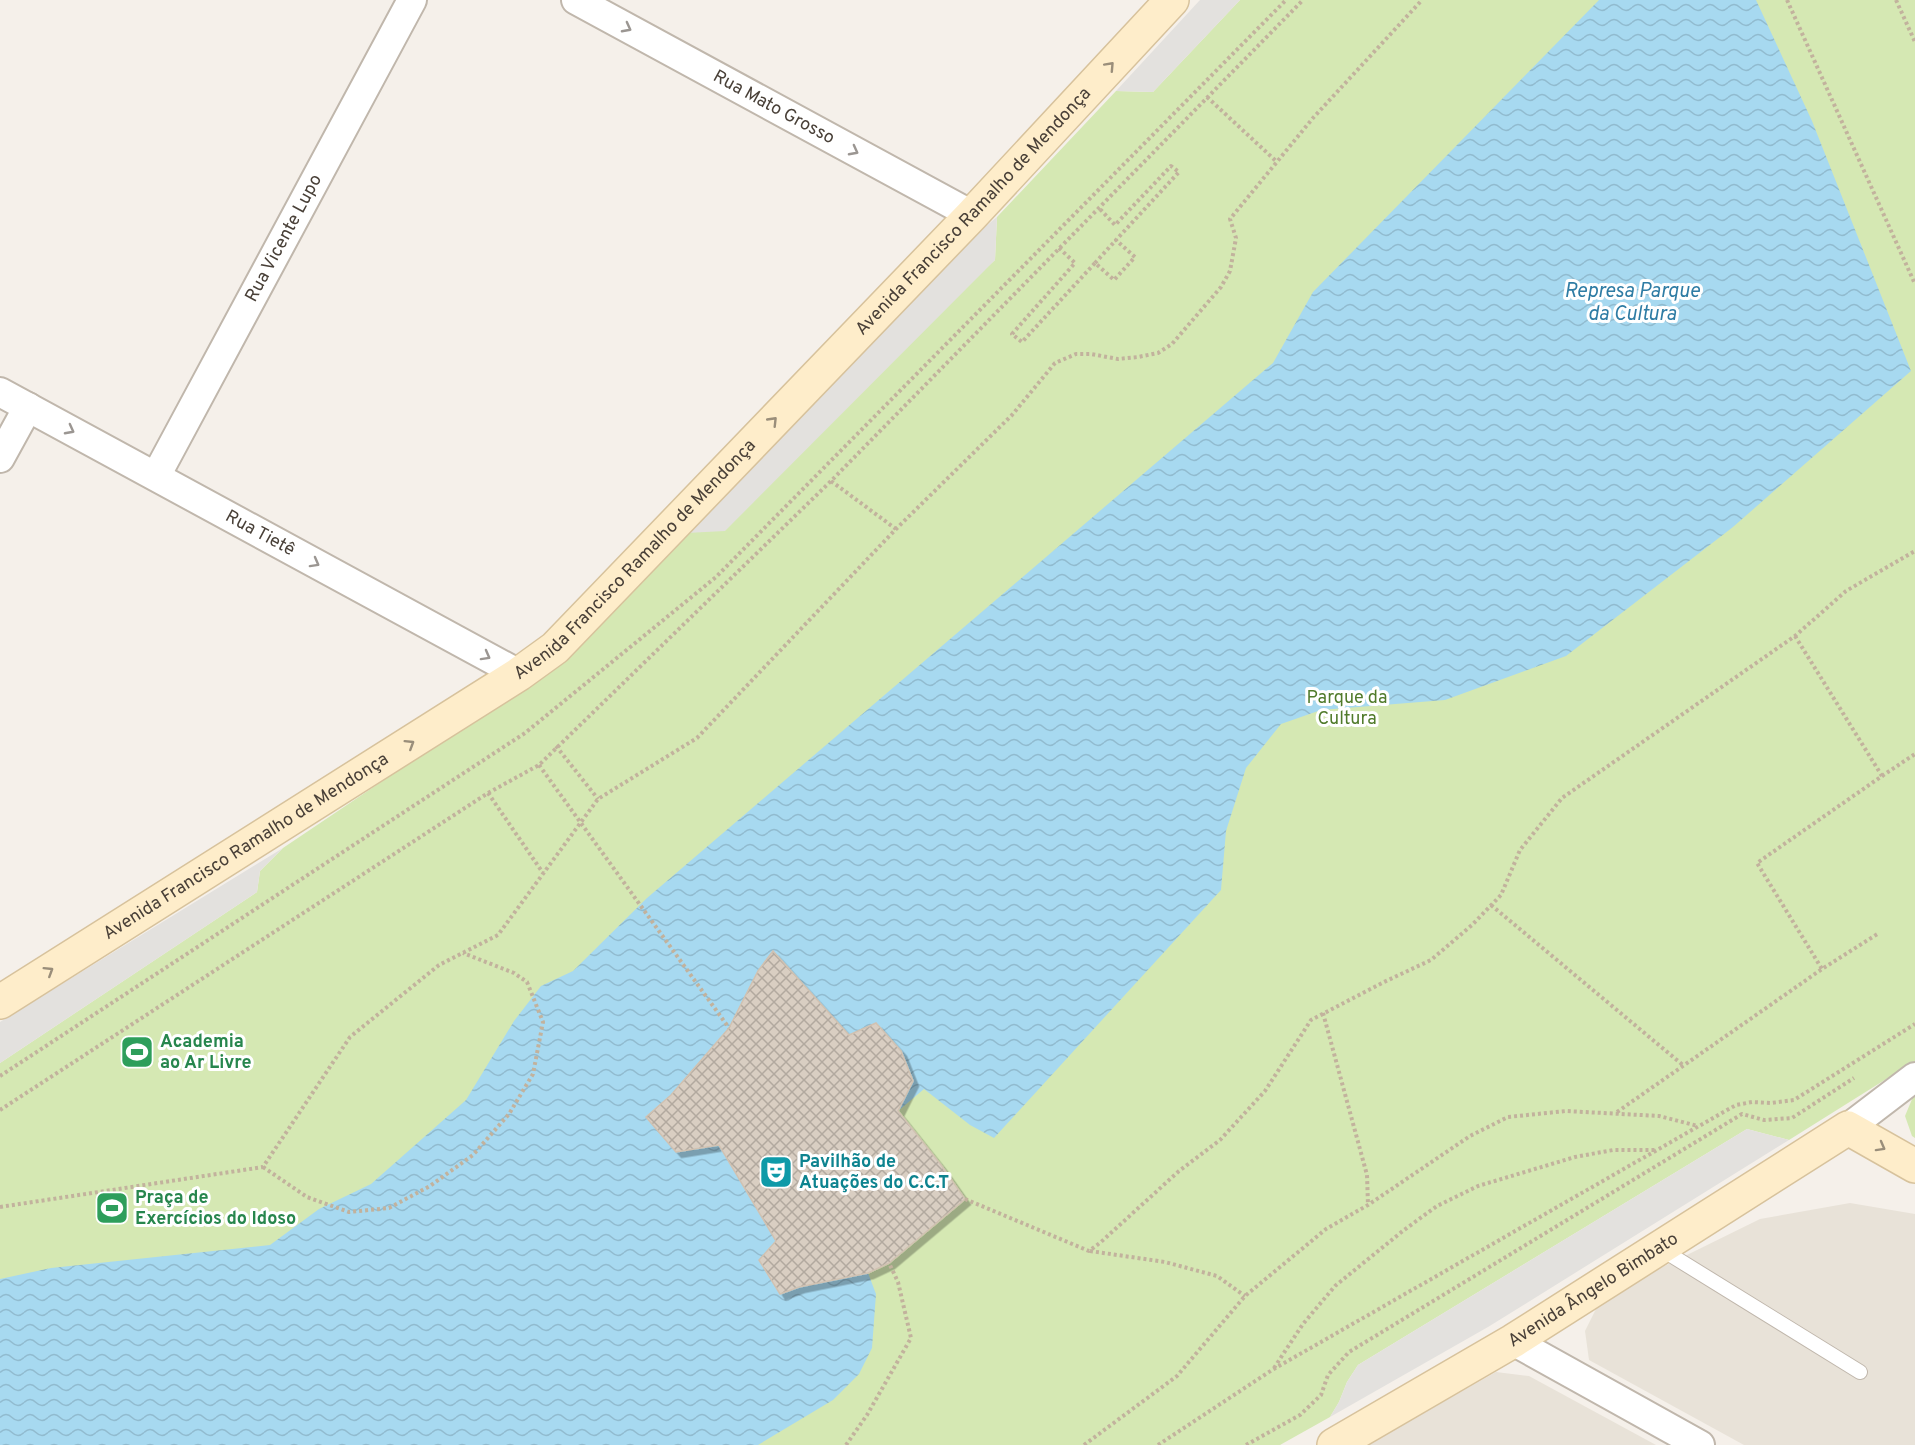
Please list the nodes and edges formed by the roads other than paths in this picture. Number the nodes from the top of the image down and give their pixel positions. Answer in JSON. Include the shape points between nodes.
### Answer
{"nodes":[{"id":1,"x":412,"y":0,"type":"edge"},
{"id":2,"x":576,"y":0,"type":"edge"},
{"id":3,"x":1172,"y":0,"type":"edge"},
{"id":4,"x":972,"y":214,"type":"junction"},
{"id":5,"x":0,"y":392,"type":"edge"},
{"id":6,"x":28,"y":407,"type":"junction"},
{"id":7,"x":0,"y":458,"type":"edge"},
{"id":8,"x":156,"y":476,"type":"junction"},
{"id":9,"x":519,"y":674,"type":"junction"},
{"id":10,"x":0,"y":1002,"type":"edge"},
{"id":11,"x":1915,"y":1077,"type":"edge"},
{"id":12,"x":1848,"y":1128,"type":"junction"},
{"id":13,"x":1915,"y":1166,"type":"edge"},
{"id":14,"x":1659,"y":1248,"type":"junction"},
{"id":15,"x":1513,"y":1341,"type":"junction"},
{"id":16,"x":1860,"y":1372,"type":"dead end"},
{"id":17,"x":1334,"y":1445,"type":"edge"},
{"id":18,"x":1700,"y":1445,"type":"edge"}],
"edges":[{"from":1,"to":8,"type":"street","name":"Rua Vicente Lupo"},
{"from":2,"to":4,"type":"street","name":"Rua Mato Grosso","one_way":true},
{"from":4,"to":3,"type":"street","name":"Avenida Francisco Ramalho de Mendonça","one_way":true},
{"from":9,"to":4,"type":"street","name":"Avenida Francisco Ramalho de Mendonça","one_way":true,"via":[[555,648]]},
{"from":5,"to":6,"type":"street","name":"Rua Tietê"},
{"from":6,"to":7,"type":"street"},
{"from":6,"to":8,"type":"street","name":"Rua Tietê","one_way":true},
{"from":8,"to":9,"type":"street","name":"Rua Tietê","one_way":true},
{"from":10,"to":9,"type":"street","name":"Avenida Francisco Ramalho de Mendonça","one_way":true},
{"from":11,"to":12,"type":"street","name":"Avenida Ângelo Bimbato"},
{"from":12,"to":13,"type":"street","one_way":true},
{"from":12,"to":14,"type":"street","name":"Avenida Ângelo Bimbato"},
{"from":14,"to":15,"type":"street","name":"Avenida Ângelo Bimbato"},
{"from":14,"to":16,"type":"lane"},
{"from":15,"to":17,"type":"street","name":"Avenida Ângelo Bimbato"},
{"from":15,"to":18,"type":"street"}]}
